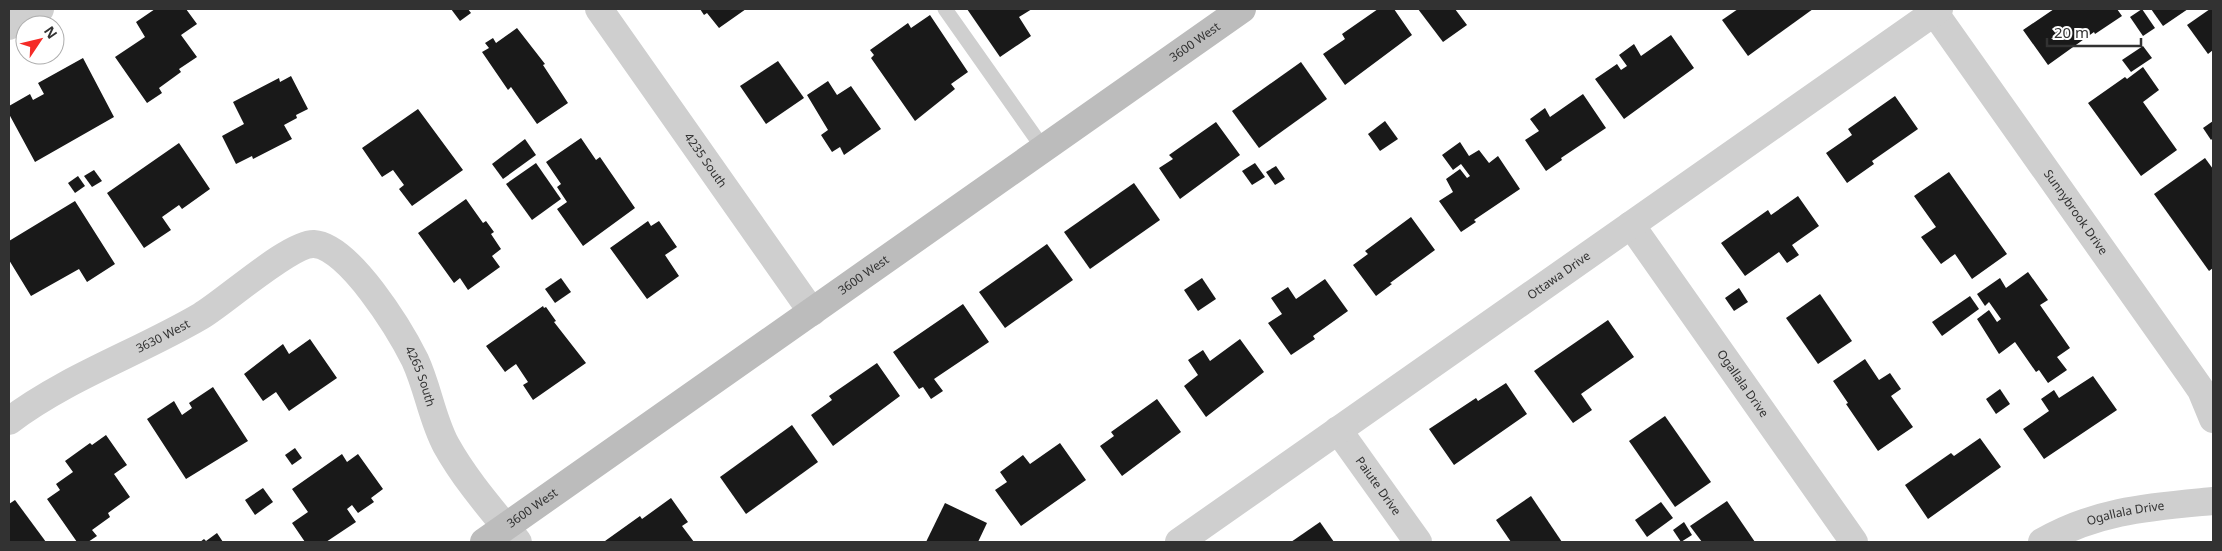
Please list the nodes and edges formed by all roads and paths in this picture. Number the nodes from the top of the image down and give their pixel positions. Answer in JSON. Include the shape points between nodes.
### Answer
{"nodes":[{"id":1,"x":40,"y":9,"type":"edge"},
{"id":2,"x":599,"y":9,"type":"edge"},
{"id":3,"x":945,"y":9,"type":"edge"},
{"id":4,"x":1242,"y":9,"type":"edge"},
{"id":5,"x":1935,"y":10,"type":"edge"},
{"id":6,"x":9,"y":26,"type":"edge"},
{"id":7,"x":1044,"y":148,"type":"junction"},
{"id":8,"x":1631,"y":225,"type":"junction"},
{"id":9,"x":313,"y":244,"type":"joint"},
{"id":10,"x":812,"y":312,"type":"junction"},
{"id":11,"x":2213,"y":419,"type":"edge"},
{"id":12,"x":9,"y":421,"type":"edge"},
{"id":13,"x":1338,"y":430,"type":"junction"},
{"id":14,"x":2213,"y":501,"type":"edge"},
{"id":15,"x":503,"y":537,"type":"edge"},
{"id":16,"x":1179,"y":542,"type":"edge"},
{"id":17,"x":1418,"y":542,"type":"edge"},
{"id":18,"x":1854,"y":542,"type":"edge"},
{"id":19,"x":2042,"y":542,"type":"edge"}],
"edges":[{"from":1,"to":6,"type":"street"},
{"from":2,"to":10,"type":"street","name":"4235 South"},
{"from":3,"to":7,"type":"lane"},
{"from":4,"to":7,"type":"street","name":"3600 West"},
{"from":5,"to":8,"type":"street","name":"Ottawa Drive"},
{"from":5,"to":11,"type":"street","name":"Sunnybrook Drive","via":[[2192,377]]},
{"from":7,"to":10,"type":"street","name":"3600 West"},
{"from":8,"to":13,"type":"street","name":"Ottawa Drive"},
{"from":8,"to":18,"type":"street","name":"Ogallala Drive"},
{"from":9,"to":12,"type":"street","name":"3630 West","via":[[290,251],[183,327],[58,390]]},
{"from":9,"to":15,"type":"street","name":"4265 South","via":[[336,252],[346,260],[395,325],[415,361],[445,442]]},
{"from":10,"to":15,"type":"street","name":"3600 West"},
{"from":13,"to":16,"type":"street","name":"Ottawa Drive"},
{"from":13,"to":17,"type":"street","name":"Paiute Drive"},
{"from":14,"to":19,"type":"street","name":"Ogallala Drive","via":[[2123,511],[2096,518]]}]}
